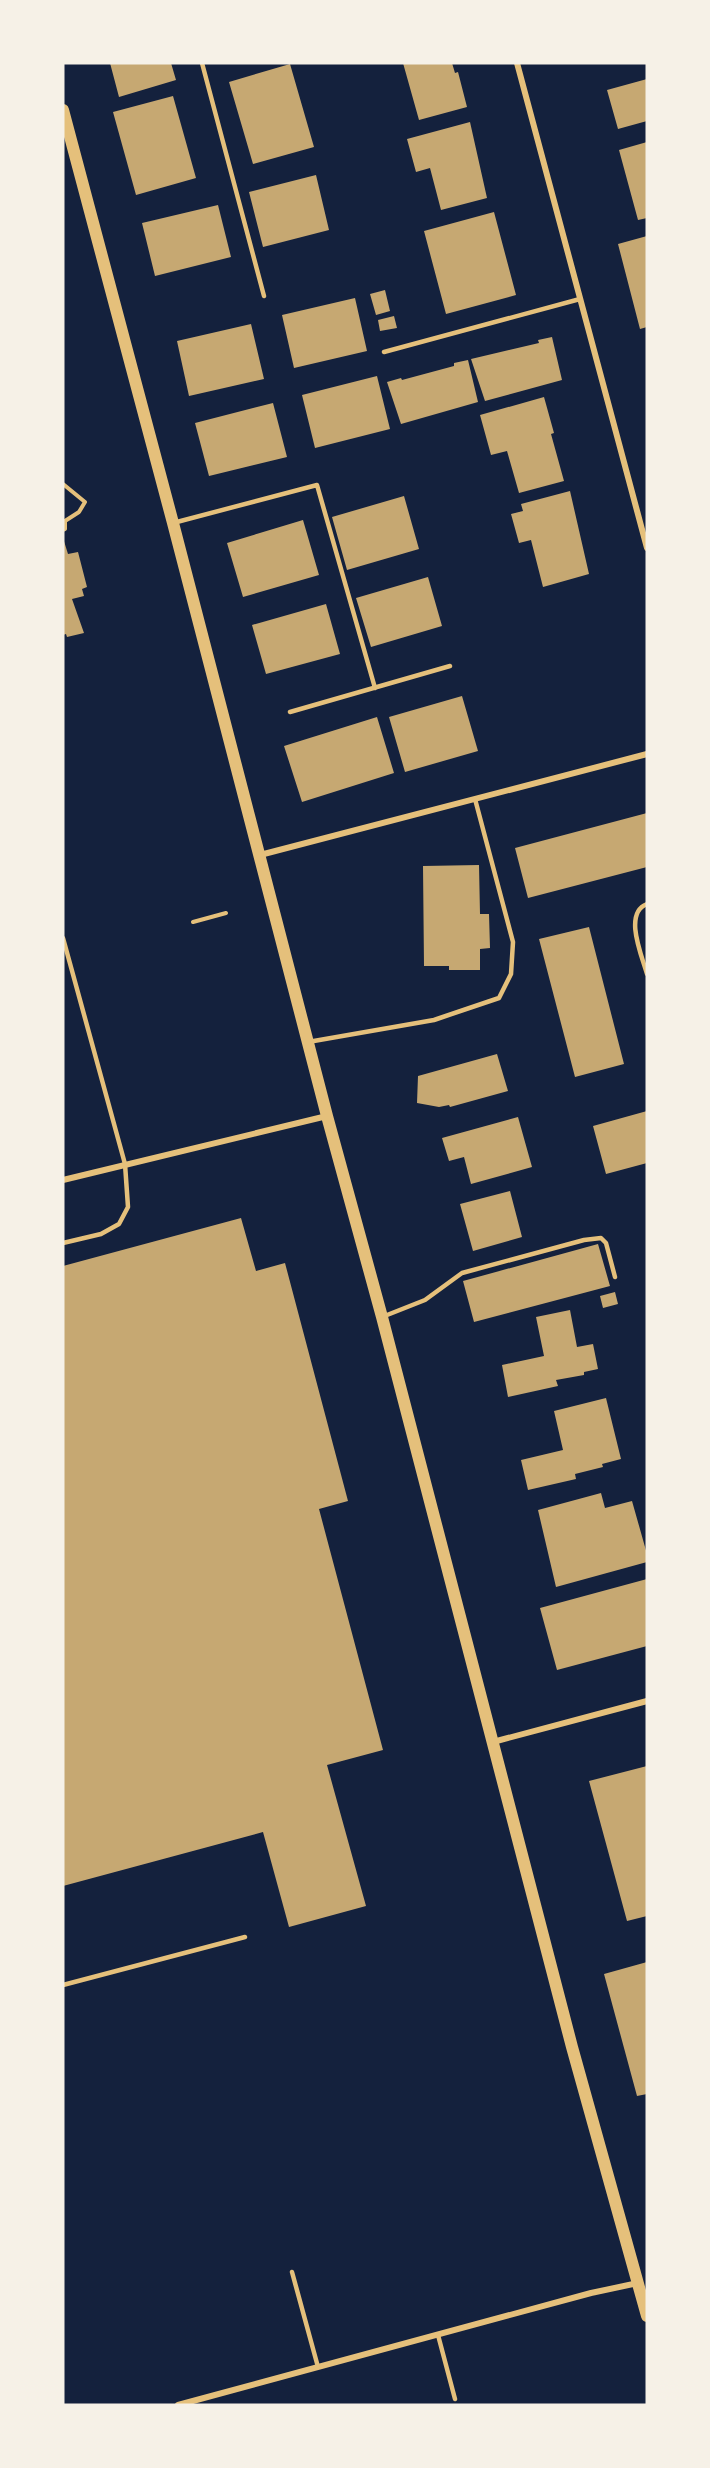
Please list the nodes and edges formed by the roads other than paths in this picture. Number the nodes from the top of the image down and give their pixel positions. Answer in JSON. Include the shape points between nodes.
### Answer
{"nodes":[{"id":1,"x":202,"y":63,"type":"edge"},
{"id":2,"x":517,"y":63,"type":"edge"},
{"id":3,"x":63,"y":110,"type":"edge"},
{"id":4,"x":68,"y":155,"type":"edge"},
{"id":5,"x":264,"y":296,"type":"dead end"},
{"id":6,"x":580,"y":299,"type":"junction"},
{"id":7,"x":384,"y":352,"type":"dead end"},
{"id":8,"x":173,"y":523,"type":"junction"},
{"id":9,"x":647,"y":548,"type":"edge"},
{"id":10,"x":450,"y":666,"type":"dead end"},
{"id":11,"x":375,"y":688,"type":"junction"},
{"id":12,"x":290,"y":712,"type":"dead end"},
{"id":13,"x":647,"y":754,"type":"edge"},
{"id":14,"x":475,"y":800,"type":"junction"},
{"id":15,"x":259,"y":855,"type":"junction"},
{"id":16,"x":647,"y":904,"type":"edge"},
{"id":17,"x":63,"y":938,"type":"edge"},
{"id":18,"x":647,"y":974,"type":"edge"},
{"id":19,"x":308,"y":1042,"type":"junction"},
{"id":20,"x":327,"y":1116,"type":"junction"},
{"id":21,"x":125,"y":1164,"type":"junction"},
{"id":22,"x":63,"y":1180,"type":"edge"},
{"id":23,"x":63,"y":1244,"type":"edge"},
{"id":24,"x":615,"y":1277,"type":"dead end"},
{"id":25,"x":382,"y":1317,"type":"junction"},
{"id":26,"x":647,"y":1701,"type":"edge"},
{"id":27,"x":492,"y":1743,"type":"junction"},
{"id":28,"x":245,"y":1937,"type":"dead end"},
{"id":29,"x":63,"y":1985,"type":"edge"},
{"id":30,"x":292,"y":2272,"type":"dead end"},
{"id":31,"x":642,"y":2282,"type":"edge"},
{"id":32,"x":647,"y":2316,"type":"edge"},
{"id":33,"x":438,"y":2335,"type":"junction"},
{"id":34,"x":318,"y":2367,"type":"junction"},
{"id":35,"x":455,"y":2399,"type":"dead end"},
{"id":36,"x":178,"y":2405,"type":"edge"}],
"edges":[{"from":1,"to":5,"type":"lane"},
{"from":2,"to":6,"type":"street"},
{"from":3,"to":4,"type":"main road"},
{"from":4,"to":8,"type":"main road"},
{"from":6,"to":7,"type":"lane"},
{"from":6,"to":9,"type":"street"},
{"from":8,"to":11,"type":"lane","via":[[317,485]]},
{"from":8,"to":15,"type":"main road"},
{"from":10,"to":11,"type":"lane"},
{"from":11,"to":12,"type":"lane"},
{"from":13,"to":14,"type":"street"},
{"from":14,"to":15,"type":"street"},
{"from":14,"to":19,"type":"lane","via":[[513,942],[511,974],[499,998],[434,1020]]},
{"from":15,"to":19,"type":"main road"},
{"from":16,"to":18,"type":"lane","via":[[635,918]]},
{"from":17,"to":21,"type":"lane"},
{"from":19,"to":20,"type":"main road"},
{"from":20,"to":21,"type":"street"},
{"from":20,"to":25,"type":"main road"},
{"from":21,"to":22,"type":"street"},
{"from":21,"to":23,"type":"lane","via":[[128,1206],[119,1224],[101,1234]]},
{"from":24,"to":25,"type":"lane","via":[[606,1243],[601,1238],[584,1240],[462,1273],[425,1300]]},
{"from":25,"to":27,"type":"main road"},
{"from":26,"to":27,"type":"street"},
{"from":27,"to":31,"type":"main road","via":[[572,2047]]},
{"from":28,"to":29,"type":"lane"},
{"from":30,"to":34,"type":"lane"},
{"from":31,"to":32,"type":"main road"},
{"from":31,"to":33,"type":"street"},
{"from":33,"to":34,"type":"street"},
{"from":33,"to":35,"type":"lane"},
{"from":34,"to":36,"type":"street"}]}
